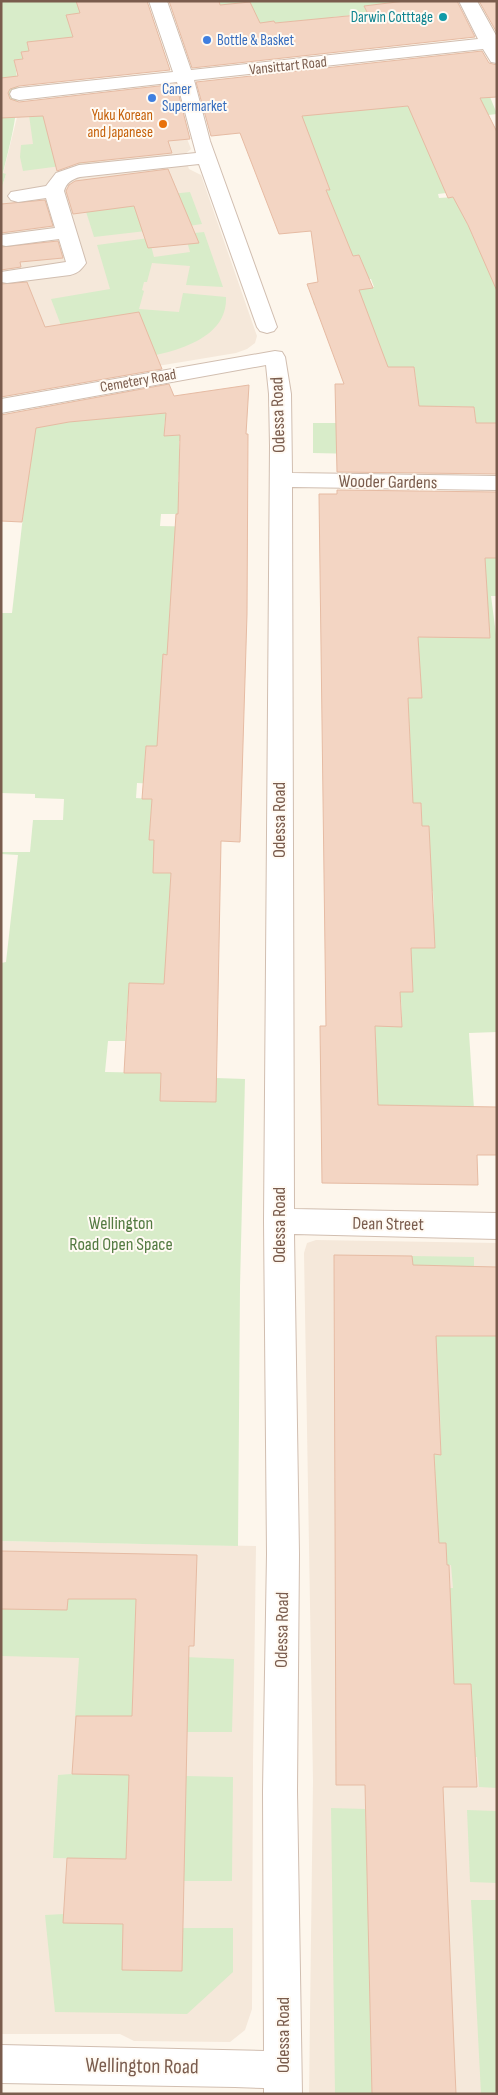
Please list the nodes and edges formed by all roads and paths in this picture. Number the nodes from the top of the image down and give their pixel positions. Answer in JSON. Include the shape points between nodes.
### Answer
{"nodes":[{"id":1,"x":158,"y":1,"type":"edge"},
{"id":2,"x":468,"y":1,"type":"edge"},
{"id":3,"x":494,"y":48,"type":"edge"},
{"id":4,"x":184,"y":76,"type":"junction"},
{"id":5,"x":19,"y":94,"type":"dead end"},
{"id":6,"x":207,"y":157,"type":"junction"},
{"id":7,"x":54,"y":192,"type":"junction"},
{"id":8,"x":18,"y":196,"type":"dead end"},
{"id":9,"x":67,"y":232,"type":"junction"},
{"id":10,"x":6,"y":240,"type":"dead end"},
{"id":11,"x":6,"y":277,"type":"dead end"},
{"id":12,"x":267,"y":328,"type":"dead end"},
{"id":13,"x":276,"y":357,"type":"joint"},
{"id":14,"x":1,"y":406,"type":"edge"},
{"id":15,"x":280,"y":480,"type":"junction"},
{"id":16,"x":497,"y":483,"type":"edge"},
{"id":17,"x":279,"y":1221,"type":"junction"},
{"id":18,"x":497,"y":1226,"type":"edge"},
{"id":19,"x":1,"y":2064,"type":"edge"},
{"id":20,"x":283,"y":2081,"type":"edge"}],
"edges":[{"from":1,"to":4,"type":"street"},
{"from":2,"to":3,"type":"street"},
{"from":3,"to":4,"type":"street","name":"Vansittart Road"},
{"from":4,"to":5,"type":"street","name":"Vansittart Road"},
{"from":4,"to":6,"type":"street"},
{"from":6,"to":7,"type":"street","via":[[71,173],[56,182]]},
{"from":6,"to":12,"type":"street"},
{"from":7,"to":8,"type":"street"},
{"from":7,"to":9,"type":"street"},
{"from":9,"to":10,"type":"street"},
{"from":9,"to":11,"type":"street","via":[[76,259],[75,266]]},
{"from":13,"to":14,"type":"street","name":"Cemetery Road"},
{"from":13,"to":15,"type":"street","name":"Odessa Road","via":[[280,394]]},
{"from":15,"to":16,"type":"street","name":"Wooder Gardens"},
{"from":15,"to":17,"type":"street","name":"Odessa Road"},
{"from":17,"to":18,"type":"street","name":"Dean Street"},
{"from":17,"to":20,"type":"street","name":"Odessa Road"},
{"from":19,"to":20,"type":"street","name":"Wellington Road","via":[[226,2068],[254,2070]]}]}
